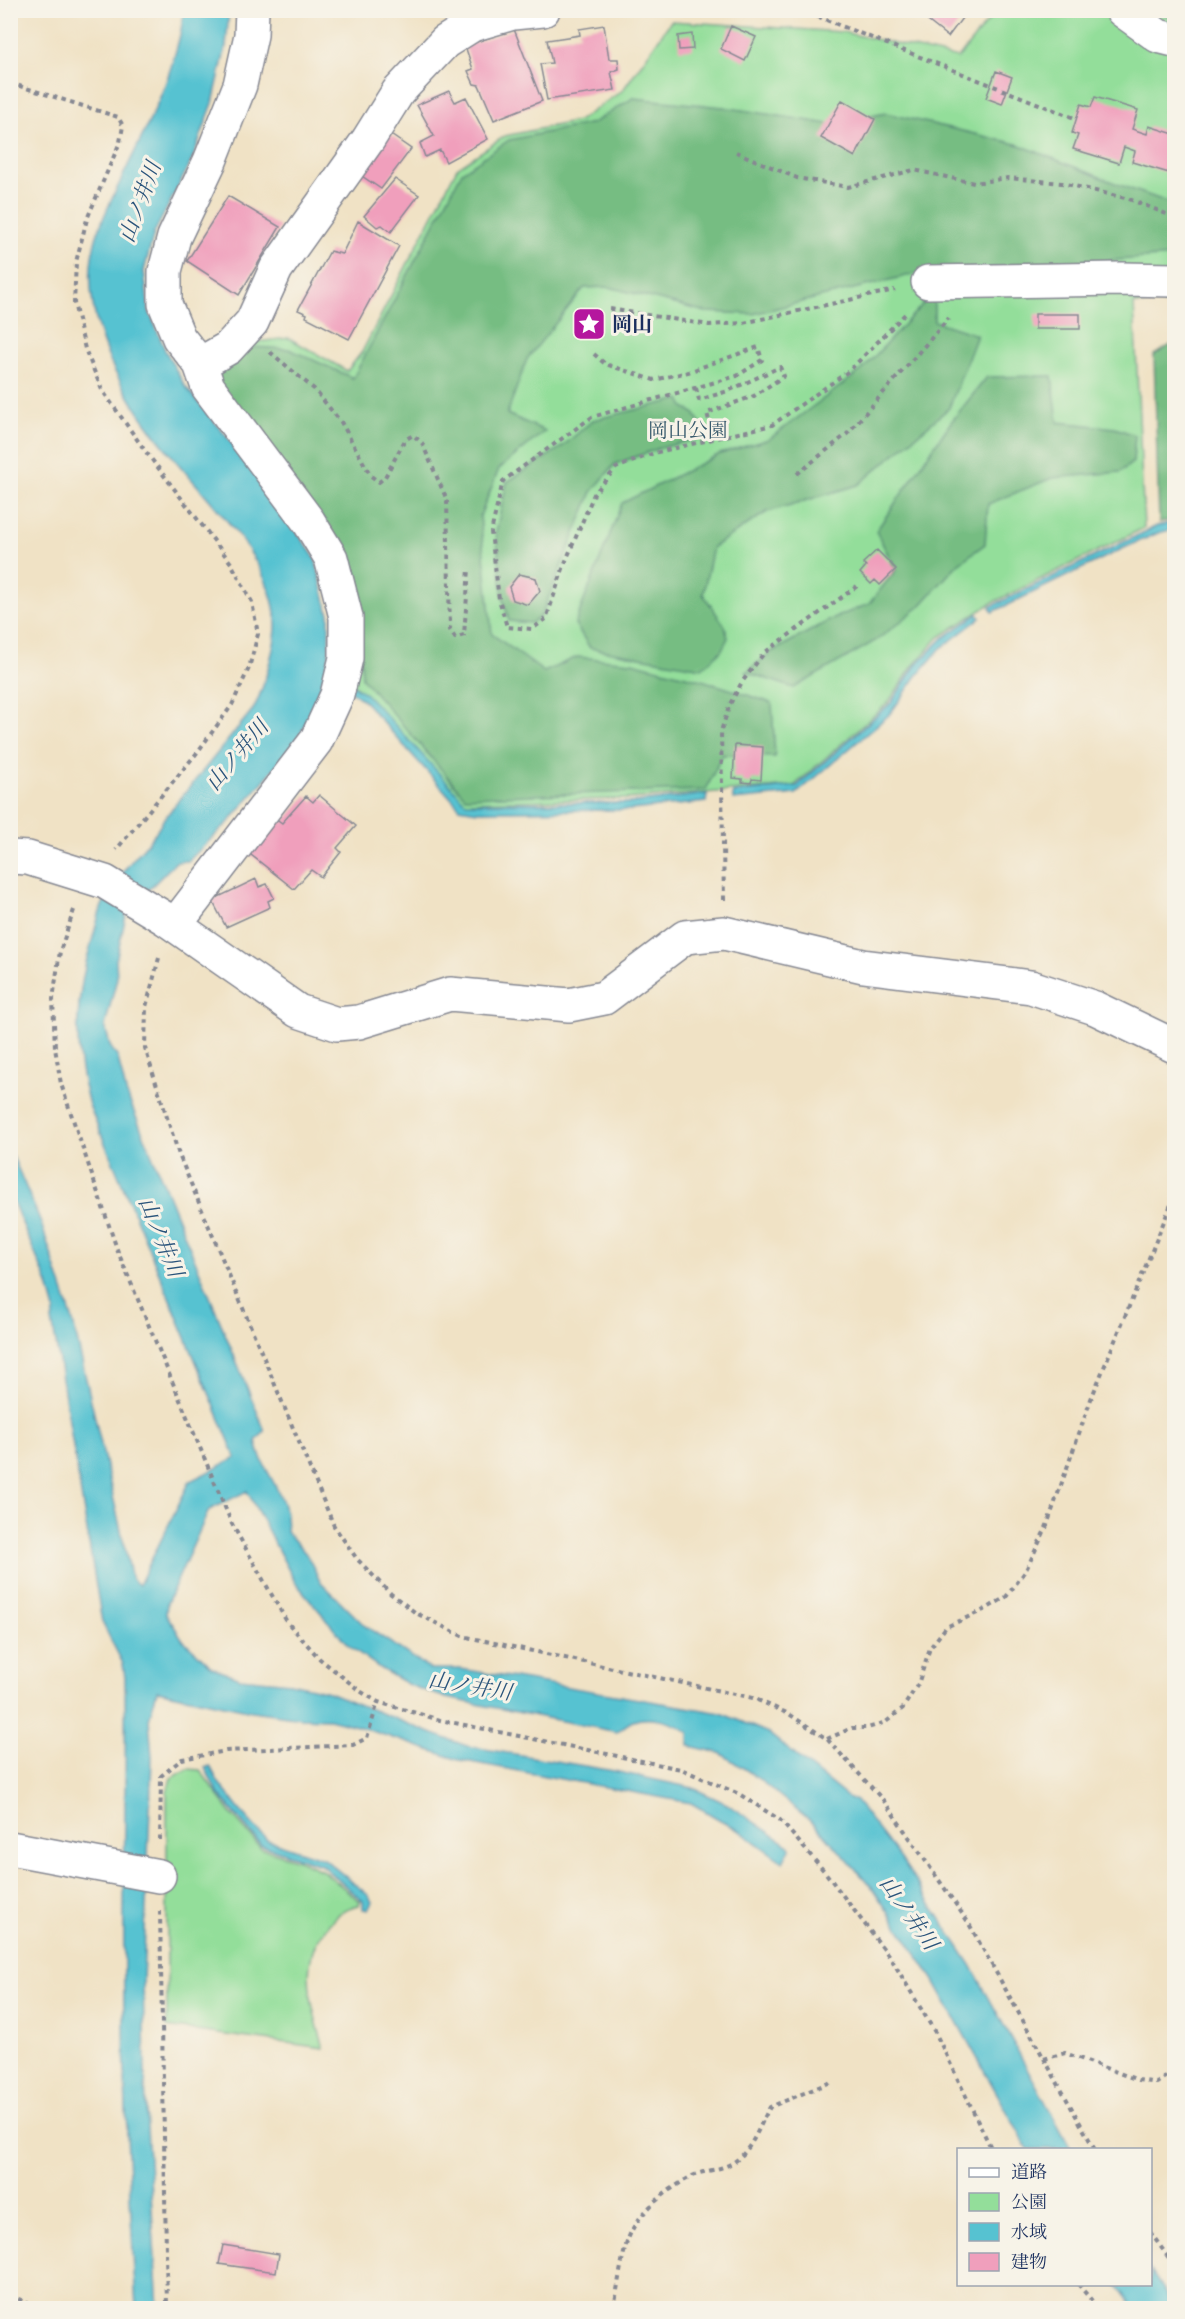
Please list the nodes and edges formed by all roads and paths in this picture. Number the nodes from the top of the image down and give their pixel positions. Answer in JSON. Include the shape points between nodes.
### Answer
{"nodes":[{"id":1,"x":252,"y":10,"type":"edge"},
{"id":2,"x":543,"y":10,"type":"edge"},
{"id":3,"x":801,"y":10,"type":"edge"},
{"id":4,"x":1122,"y":10,"type":"edge"},
{"id":5,"x":458,"y":18,"type":"edge"},
{"id":6,"x":1174,"y":40,"type":"edge"},
{"id":7,"x":10,"y":83,"type":"edge"},
{"id":8,"x":1077,"y":119,"type":"dead end"},
{"id":9,"x":736,"y":152,"type":"dead end"},
{"id":10,"x":1174,"y":217,"type":"edge"},
{"id":11,"x":1174,"y":280,"type":"edge"},
{"id":12,"x":975,"y":281,"type":"junction"},
{"id":13,"x":932,"y":282,"type":"junction"},
{"id":14,"x":610,"y":309,"type":"dead end"},
{"id":15,"x":245,"y":330,"type":"junction"},
{"id":16,"x":594,"y":354,"type":"dead end"},
{"id":17,"x":200,"y":364,"type":"junction"},
{"id":18,"x":696,"y":388,"type":"junction"},
{"id":19,"x":714,"y":439,"type":"junction"},
{"id":20,"x":797,"y":474,"type":"dead end"},
{"id":21,"x":469,"y":569,"type":"dead end"},
{"id":22,"x":860,"y":584,"type":"dead end"},
{"id":23,"x":10,"y":857,"type":"edge"},
{"id":24,"x":99,"y":880,"type":"junction"},
{"id":25,"x":171,"y":922,"type":"junction"},
{"id":26,"x":724,"y":933,"type":"junction"},
{"id":27,"x":1174,"y":1046,"type":"edge"},
{"id":28,"x":1174,"y":1197,"type":"edge"},
{"id":29,"x":378,"y":1701,"type":"junction"},
{"id":30,"x":827,"y":1739,"type":"junction"},
{"id":31,"x":10,"y":1848,"type":"edge"},
{"id":32,"x":144,"y":1873,"type":"junction"},
{"id":33,"x":1044,"y":2059,"type":"junction"},
{"id":34,"x":1174,"y":2070,"type":"edge"},
{"id":35,"x":831,"y":2082,"type":"dead end"},
{"id":36,"x":991,"y":2148,"type":"edge"},
{"id":37,"x":1094,"y":2148,"type":"edge"},
{"id":38,"x":1152,"y":2235,"type":"edge"},
{"id":39,"x":1174,"y":2265,"type":"edge"},
{"id":40,"x":1080,"y":2286,"type":"edge"},
{"id":41,"x":10,"y":2295,"type":"edge"},
{"id":42,"x":38,"y":2308,"type":"edge"},
{"id":43,"x":167,"y":2308,"type":"edge"},
{"id":44,"x":614,"y":2308,"type":"edge"},
{"id":45,"x":1098,"y":2308,"type":"edge"}],
"edges":[{"from":1,"to":17,"type":"street","via":[[240,85],[174,237],[165,271],[165,303],[179,339]]},
{"from":2,"to":5,"type":"street"},
{"from":3,"to":8,"type":"path"},
{"from":4,"to":6,"type":"street","via":[[1158,36]]},
{"from":5,"to":15,"type":"street","via":[[445,42],[398,92],[276,269]]},
{"from":7,"to":24,"type":"path","via":[[118,117],[123,126],[87,219],[76,262],[74,303],[85,349],[102,390],[231,563],[252,602],[258,634],[249,668],[232,705]]},
{"from":9,"to":10,"type":"path","via":[[797,178],[848,187],[914,170],[974,183],[1008,178],[1062,183],[1118,196]]},
{"from":11,"to":12,"type":"street"},
{"from":12,"to":13,"type":"street"},
{"from":12,"to":20,"type":"path","via":[[956,309],[847,434]]},
{"from":13,"to":14,"type":"path","via":[[743,323],[709,325]]},
{"from":13,"to":19,"type":"path","via":[[849,371],[772,425]]},
{"from":15,"to":17,"type":"street","via":[[228,348]]},
{"from":15,"to":21,"type":"path","via":[[314,389],[341,422],[371,476],[380,482],[405,440],[413,435],[422,443],[447,500],[450,630],[455,638],[464,635]]},
{"from":16,"to":18,"type":"path","via":[[605,364],[654,380],[758,347],[762,360],[737,376]]},
{"from":17,"to":25,"type":"street","via":[[208,387],[309,522],[331,558],[346,617],[346,658],[337,694],[316,741]]},
{"from":18,"to":19,"type":"path","via":[[699,400],[780,367],[784,376],[754,396],[708,413]]},
{"from":18,"to":19,"type":"path","via":[[591,417],[503,481],[491,532],[499,598],[507,627],[532,629],[546,619],[594,494],[616,468],[654,453]]},
{"from":22,"to":26,"type":"path","via":[[764,653],[730,704],[721,731]]},
{"from":23,"to":24,"type":"street","via":[[28,858]]},
{"from":24,"to":25,"type":"street"},
{"from":24,"to":29,"type":"path","via":[[71,914],[60,951],[53,999],[55,1048],[61,1084],[118,1252],[232,1524],[287,1622],[320,1659]]},
{"from":25,"to":26,"type":"street","via":[[298,1011],[337,1024],[359,1022],[450,993],[569,1005],[604,998],[685,937]]},
{"from":25,"to":30,"type":"path","via":[[146,1007],[145,1048],[183,1166],[334,1526],[357,1559],[416,1613],[462,1636],[753,1698],[789,1714]]},
{"from":26,"to":27,"type":"street","via":[[863,966],[1031,987],[1095,1008]]},
{"from":28,"to":30,"type":"path","via":[[1091,1398],[1046,1528],[1025,1572],[1006,1597],[946,1627],[930,1648],[918,1684],[903,1708],[886,1722],[852,1728]]},
{"from":29,"to":32,"type":"path","via":[[367,1738],[353,1745],[226,1751],[183,1759],[161,1776]]},
{"from":29,"to":36,"type":"path","via":[[440,1720],[681,1769],[739,1794],[780,1820],[892,1960],[936,2034]]},
{"from":30,"to":33,"type":"path","via":[[884,1801],[968,1922]]},
{"from":31,"to":32,"type":"street"},
{"from":32,"to":43,"type":"path"},
{"from":33,"to":34,"type":"path","via":[[1065,2053],[1138,2080],[1158,2083]]},
{"from":33,"to":37,"type":"path"},
{"from":35,"to":44,"type":"path","via":[[770,2107],[752,2143],[738,2159],[715,2171],[694,2175],[645,2212],[631,2232]]},
{"from":38,"to":39,"type":"path"},
{"from":40,"to":45,"type":"path"},
{"from":41,"to":42,"type":"path"}]}
